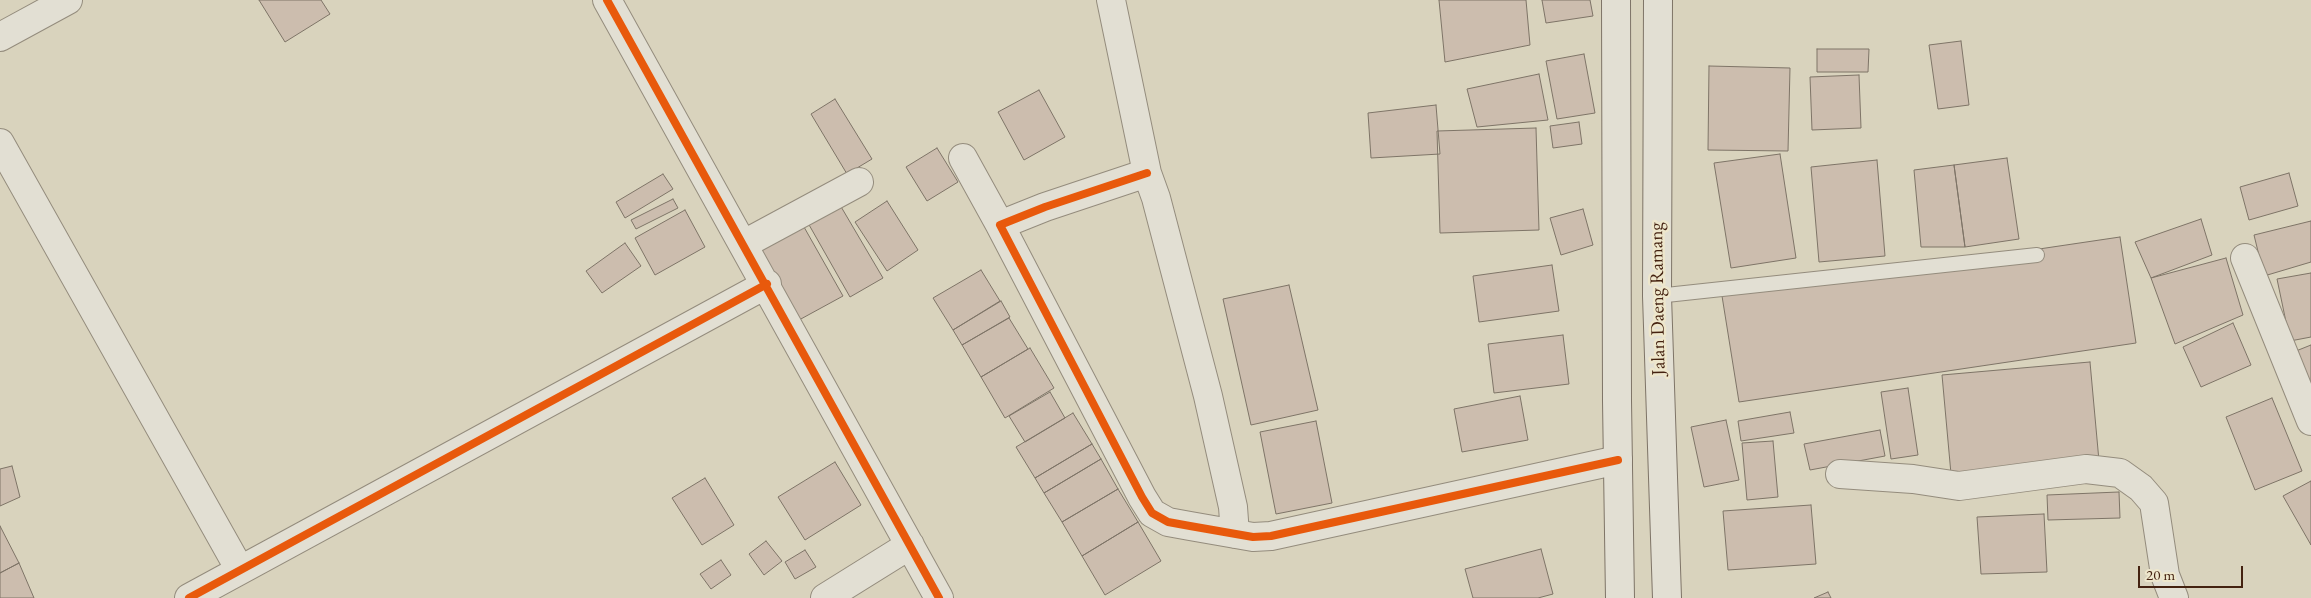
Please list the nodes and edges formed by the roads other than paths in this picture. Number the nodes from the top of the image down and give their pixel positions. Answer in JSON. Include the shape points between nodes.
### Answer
{"nodes":[{"id":1,"x":68,"y":0,"type":"edge"},
{"id":2,"x":607,"y":0,"type":"edge"},
{"id":3,"x":1110,"y":0,"type":"edge"},
{"id":4,"x":1616,"y":0,"type":"edge"},
{"id":5,"x":1658,"y":0,"type":"edge"},
{"id":6,"x":0,"y":37,"type":"edge"},
{"id":7,"x":0,"y":143,"type":"edge"},
{"id":8,"x":963,"y":158,"type":"dead end"},
{"id":9,"x":1147,"y":173,"type":"junction"},
{"id":10,"x":859,"y":182,"type":"dead end"},
{"id":11,"x":1000,"y":225,"type":"junction"},
{"id":12,"x":744,"y":244,"type":"junction"},
{"id":13,"x":2037,"y":255,"type":"dead end"},
{"id":14,"x":2245,"y":258,"type":"dead end"},
{"id":15,"x":767,"y":284,"type":"junction"},
{"id":16,"x":1657,"y":296,"type":"junction"},
{"id":17,"x":2311,"y":421,"type":"edge"},
{"id":18,"x":1662,"y":454,"type":"junction"},
{"id":19,"x":1618,"y":460,"type":"junction"},
{"id":20,"x":1840,"y":474,"type":"dead end"},
{"id":21,"x":1235,"y":534,"type":"junction"},
{"id":22,"x":910,"y":545,"type":"junction"},
{"id":23,"x":240,"y":570,"type":"junction"},
{"id":24,"x":189,"y":598,"type":"edge"},
{"id":25,"x":825,"y":598,"type":"edge"},
{"id":26,"x":939,"y":598,"type":"edge"},
{"id":27,"x":1620,"y":598,"type":"edge"},
{"id":28,"x":1667,"y":598,"type":"edge"},
{"id":29,"x":2174,"y":598,"type":"edge"}],
"edges":[{"from":1,"to":6,"type":"street"},
{"from":2,"to":12,"type":"street"},
{"from":3,"to":9,"type":"street"},
{"from":4,"to":19,"type":"street"},
{"from":5,"to":16,"type":"street","name":"Jalan Daeng Ramang"},
{"from":7,"to":23,"type":"street"},
{"from":8,"to":11,"type":"street"},
{"from":9,"to":11,"type":"street"},
{"from":9,"to":21,"type":"street","via":[[1208,396]]},
{"from":10,"to":12,"type":"street"},
{"from":11,"to":21,"type":"street","via":[[1152,513],[1168,522]]},
{"from":12,"to":15,"type":"street"},
{"from":13,"to":16,"type":"lane"},
{"from":14,"to":17,"type":"street"},
{"from":15,"to":22,"type":"street"},
{"from":15,"to":23,"type":"street"},
{"from":16,"to":18,"type":"street","name":"Jalan Daeng Ramang"},
{"from":18,"to":19,"type":"street"},
{"from":18,"to":28,"type":"street","name":"Jalan Daeng Ramang"},
{"from":19,"to":21,"type":"street","via":[[1271,536]]},
{"from":19,"to":27,"type":"street"},
{"from":20,"to":29,"type":"street","via":[[1959,486],[2086,469],[2120,473],[2141,488],[2154,503],[2166,575]]},
{"from":22,"to":25,"type":"street"},
{"from":22,"to":26,"type":"street"},
{"from":23,"to":24,"type":"street"}]}
